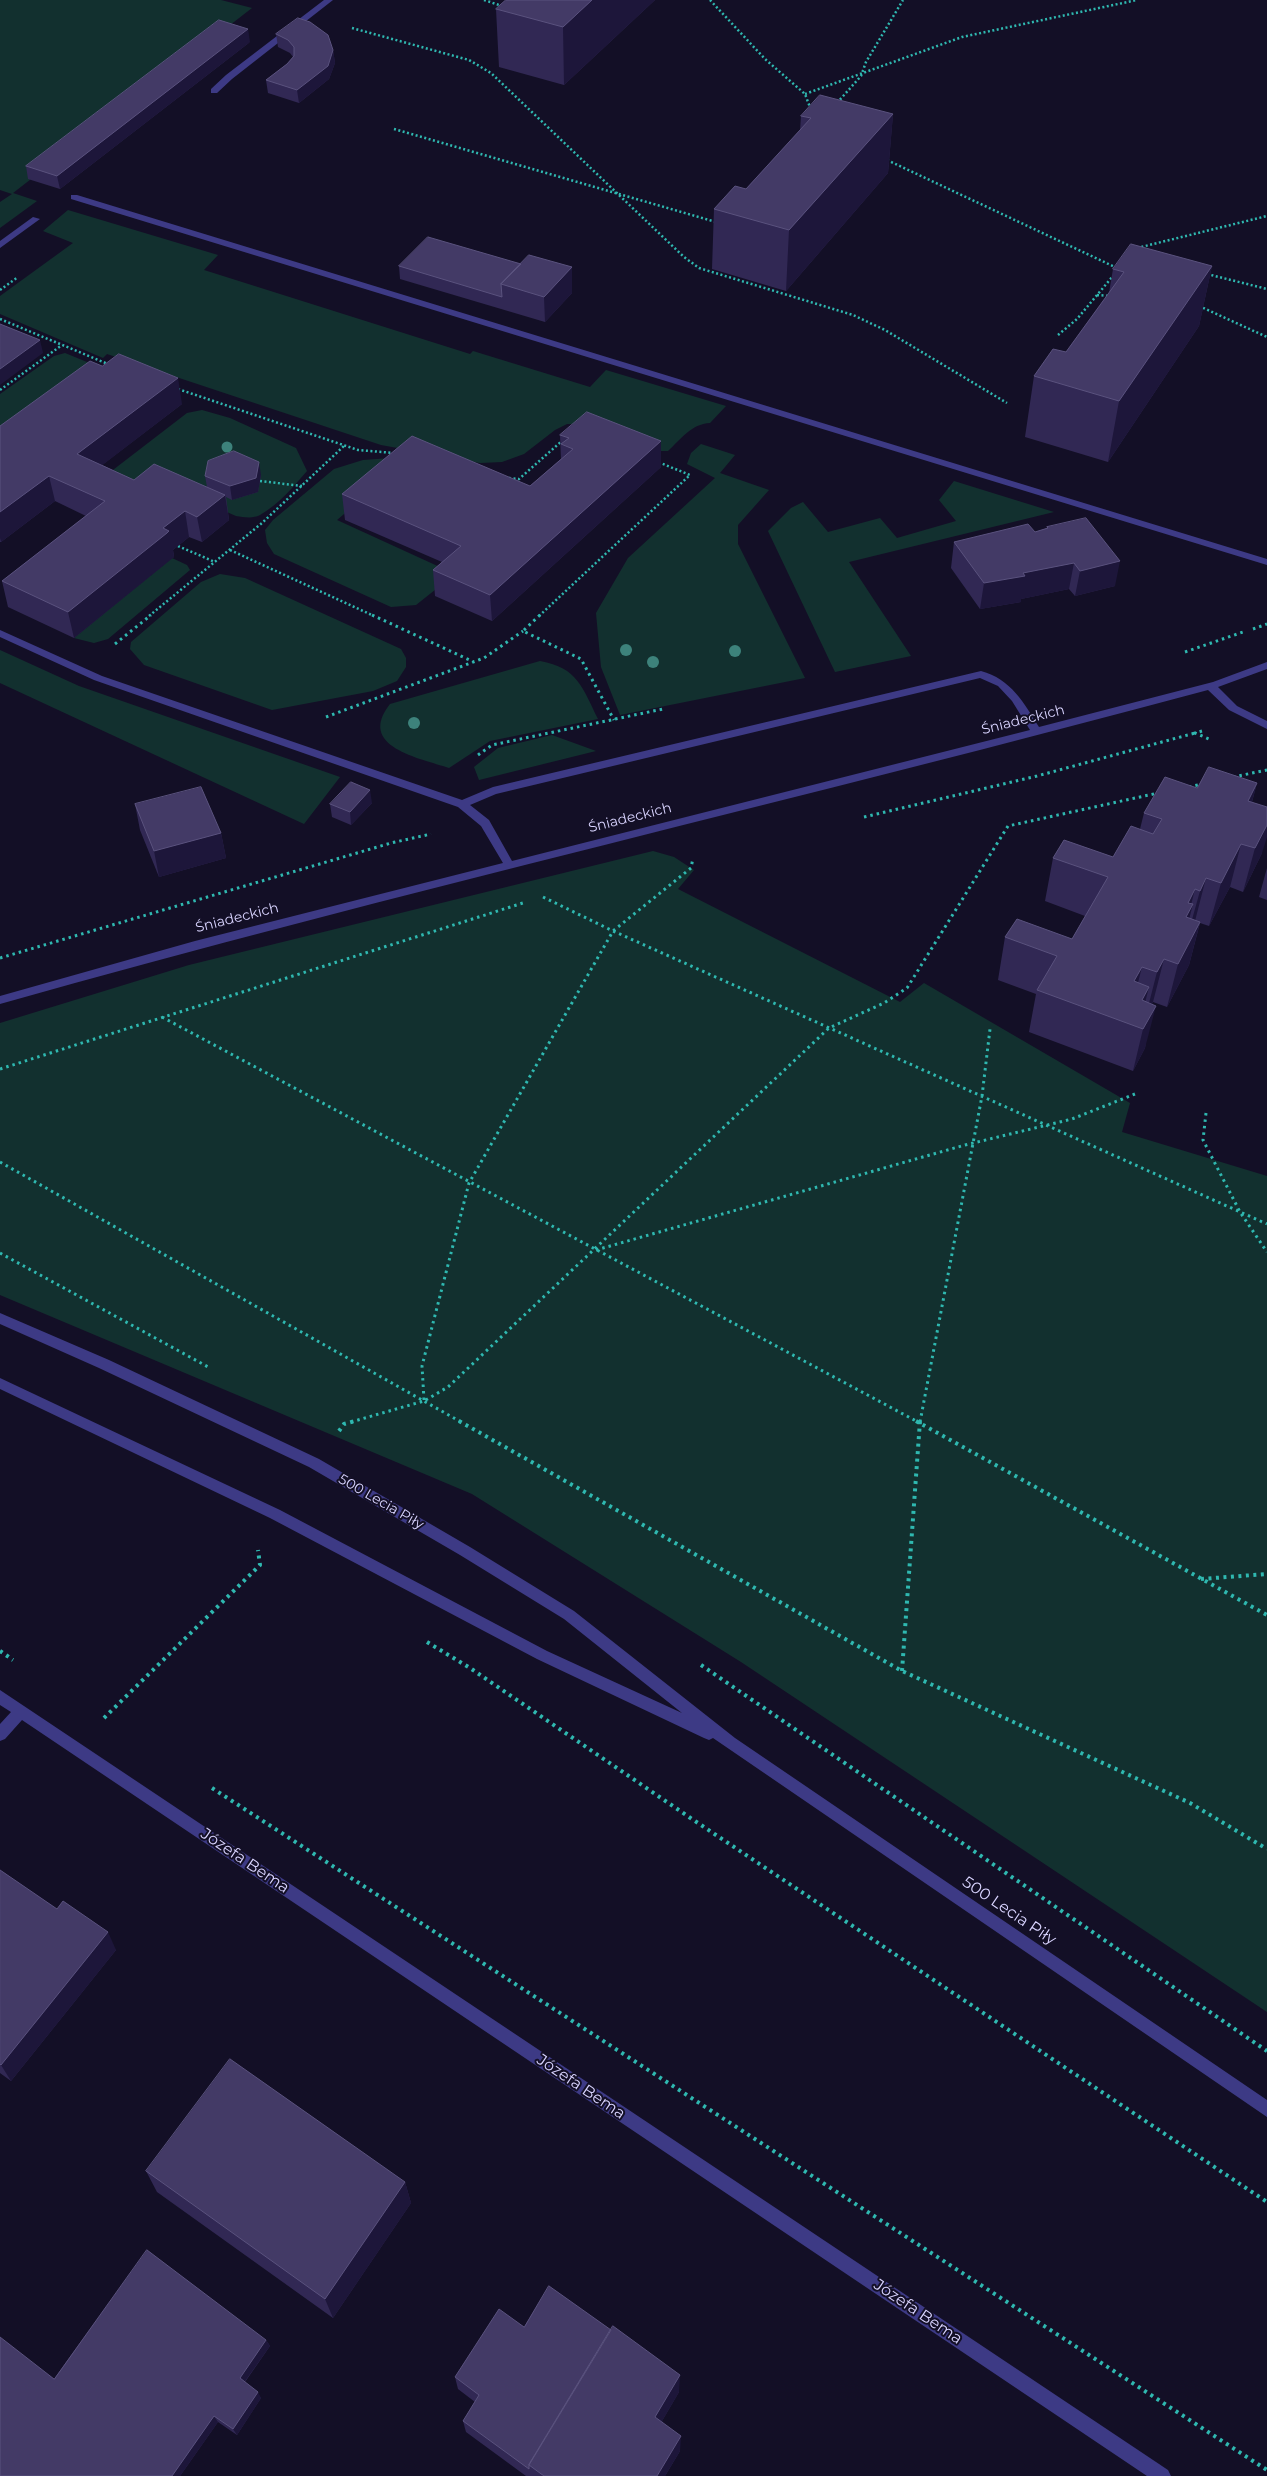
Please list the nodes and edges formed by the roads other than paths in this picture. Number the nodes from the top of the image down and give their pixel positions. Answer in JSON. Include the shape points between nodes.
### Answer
{"nodes":[{"id":1,"x":330,"y":0,"type":"edge"},
{"id":2,"x":214,"y":91,"type":"dead end"},
{"id":3,"x":74,"y":198,"type":"dead end"},
{"id":4,"x":36,"y":219,"type":"dead end"},
{"id":5,"x":0,"y":245,"type":"edge"},
{"id":6,"x":1267,"y":562,"type":"edge"},
{"id":7,"x":0,"y":633,"type":"edge"},
{"id":8,"x":1267,"y":666,"type":"edge"},
{"id":9,"x":1210,"y":686,"type":"junction"},
{"id":10,"x":1267,"y":725,"type":"edge"},
{"id":11,"x":1037,"y":732,"type":"junction"},
{"id":12,"x":462,"y":804,"type":"junction"},
{"id":13,"x":509,"y":864,"type":"junction"},
{"id":14,"x":0,"y":1000,"type":"edge"},
{"id":15,"x":0,"y":1318,"type":"edge"},
{"id":16,"x":0,"y":1383,"type":"edge"},
{"id":17,"x":0,"y":1698,"type":"edge"},
{"id":18,"x":21,"y":1711,"type":"junction"},
{"id":19,"x":0,"y":1734,"type":"edge"},
{"id":20,"x":730,"y":1743,"type":"junction"},
{"id":21,"x":1267,"y":2109,"type":"edge"},
{"id":22,"x":1162,"y":2476,"type":"edge"}],
"edges":[{"from":1,"to":2,"type":"street"},
{"from":3,"to":6,"type":"street"},
{"from":4,"to":5,"type":"street"},
{"from":7,"to":12,"type":"street","via":[[98,678]]},
{"from":8,"to":9,"type":"street","name":"Śniadeckich"},
{"from":9,"to":10,"type":"street","via":[[1233,708]]},
{"from":9,"to":11,"type":"street","name":"Śniadeckich"},
{"from":11,"to":12,"type":"street","via":[[1002,684],[981,674],[493,791]]},
{"from":11,"to":13,"type":"street","name":"Śniadeckich"},
{"from":12,"to":13,"type":"street","via":[[485,824]]},
{"from":13,"to":14,"type":"street","name":"Śniadeckich","via":[[195,944]]},
{"from":15,"to":20,"type":"street","name":"500 Lecia Piły","via":[[314,1463],[569,1616]]},
{"from":16,"to":20,"type":"street","name":"500 Lecia Piły","via":[[275,1514],[542,1655]]},
{"from":17,"to":18,"type":"street","name":"Józefa Bema"},
{"from":18,"to":19,"type":"street"},
{"from":18,"to":22,"type":"street","name":"Józefa Bema"},
{"from":20,"to":21,"type":"street","name":"500 Lecia Piły"}]}
